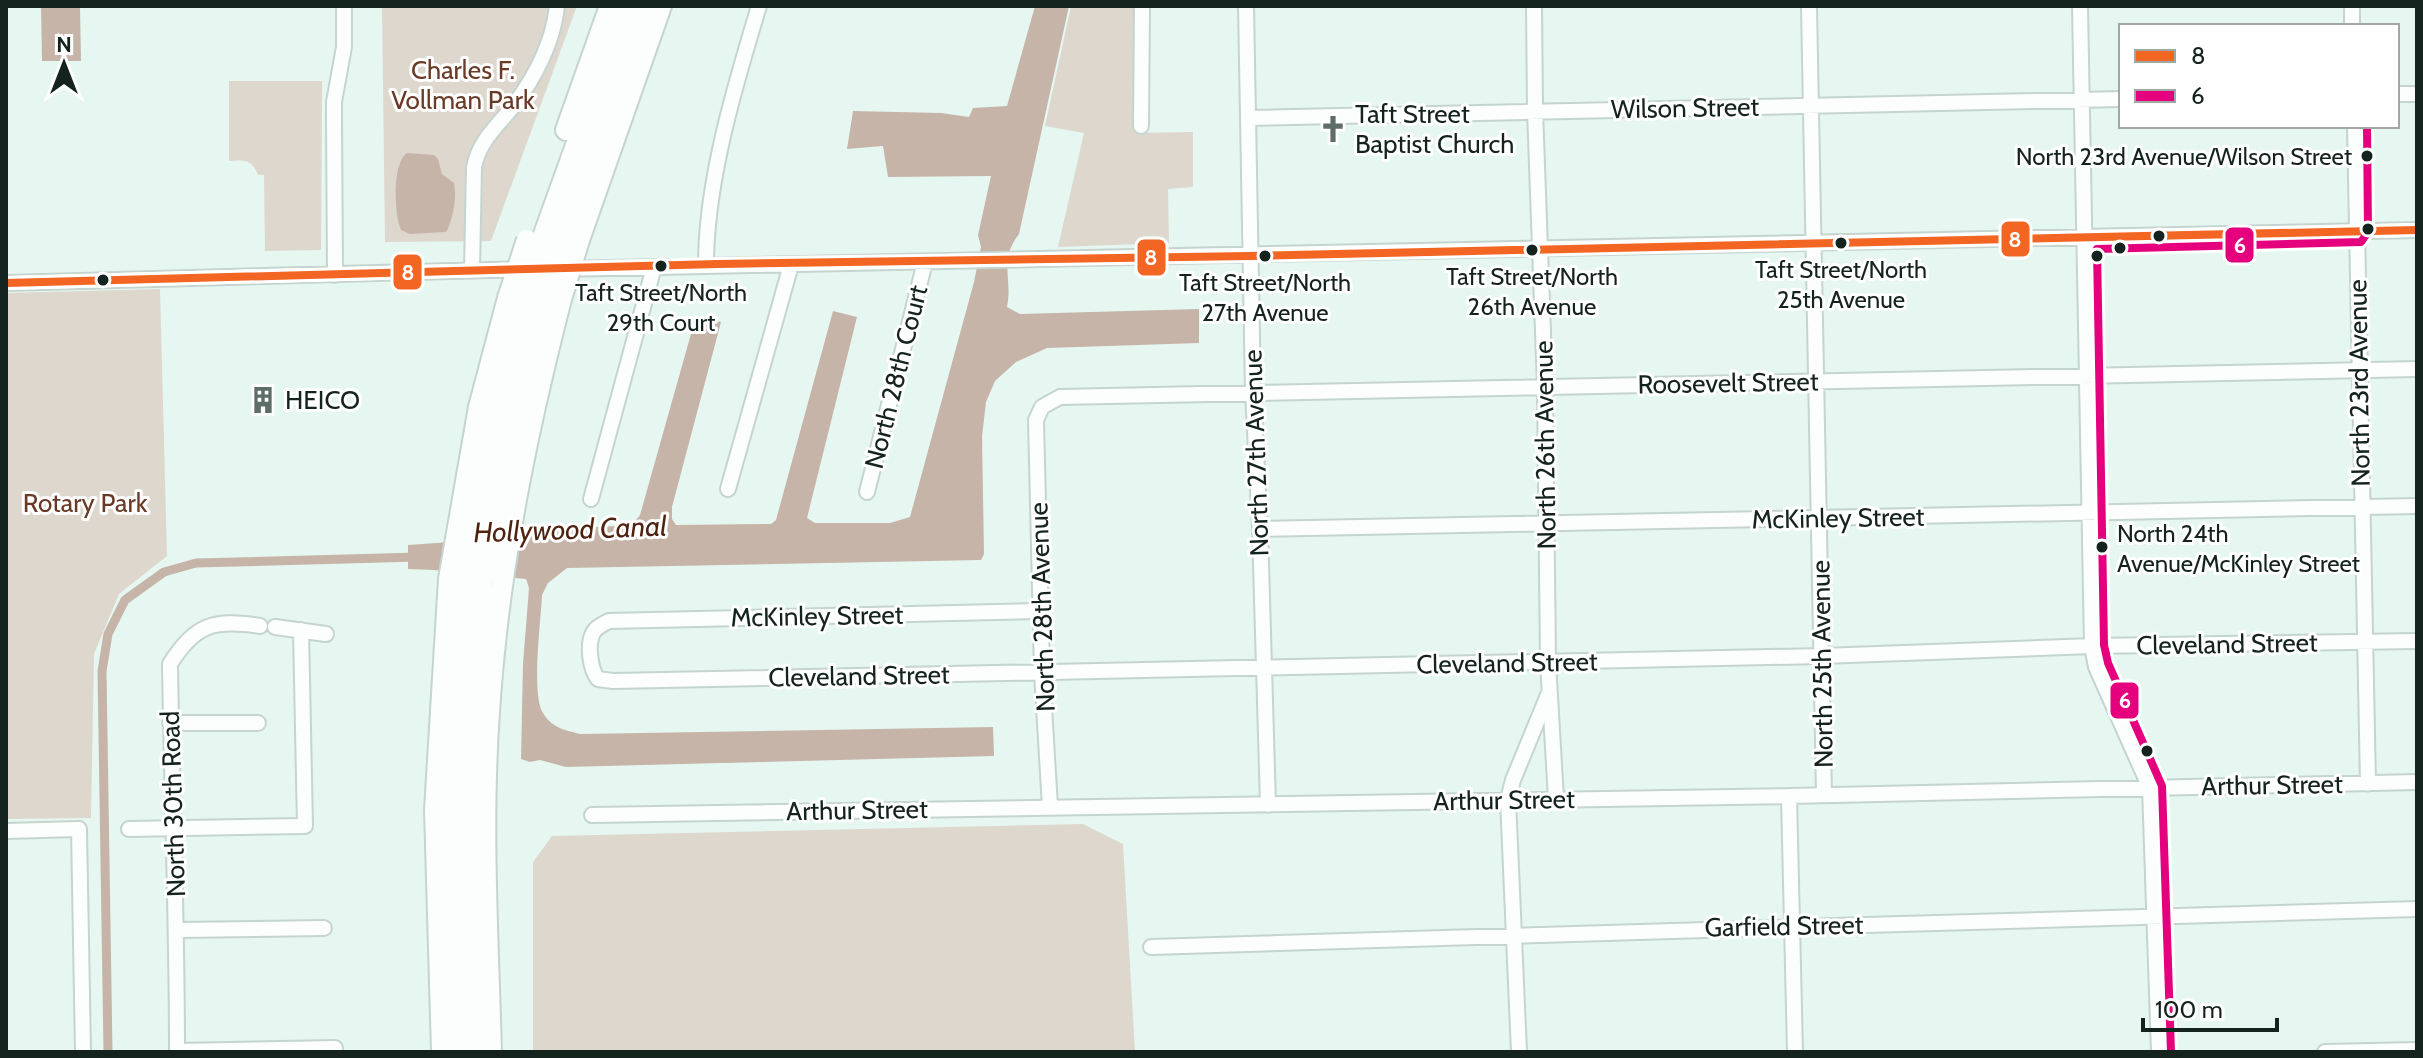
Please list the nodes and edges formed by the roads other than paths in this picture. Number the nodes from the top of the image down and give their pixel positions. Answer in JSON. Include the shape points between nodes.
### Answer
{"nodes":[{"id":1,"x":344,"y":6,"type":"edge"},
{"id":2,"x":557,"y":6,"type":"edge"},
{"id":3,"x":610,"y":6,"type":"edge"},
{"id":4,"x":626,"y":6,"type":"edge"},
{"id":5,"x":643,"y":6,"type":"edge"},
{"id":6,"x":661,"y":6,"type":"edge"},
{"id":7,"x":759,"y":6,"type":"edge"},
{"id":8,"x":1142,"y":6,"type":"edge"},
{"id":9,"x":1246,"y":6,"type":"edge"},
{"id":10,"x":1534,"y":6,"type":"edge"},
{"id":11,"x":1809,"y":6,"type":"edge"},
{"id":12,"x":2080,"y":6,"type":"edge"},
{"id":13,"x":2119,"y":99,"type":"edge"},
{"id":14,"x":2082,"y":100,"type":"junction"},
{"id":15,"x":1811,"y":106,"type":"junction"},
{"id":16,"x":1535,"y":110,"type":"junction"},
{"id":17,"x":1249,"y":118,"type":"junction"},
{"id":18,"x":1141,"y":126,"type":"dead end"},
{"id":19,"x":2355,"y":128,"type":"edge"},
{"id":20,"x":2417,"y":230,"type":"edge"},
{"id":21,"x":2356,"y":231,"type":"junction"},
{"id":22,"x":2085,"y":237,"type":"junction"},
{"id":23,"x":552,"y":240,"type":"junction"},
{"id":24,"x":1814,"y":243,"type":"junction"},
{"id":25,"x":1541,"y":248,"type":"junction"},
{"id":26,"x":1250,"y":256,"type":"junction"},
{"id":27,"x":925,"y":262,"type":"junction"},
{"id":28,"x":706,"y":264,"type":"junction"},
{"id":29,"x":791,"y":265,"type":"junction"},
{"id":30,"x":654,"y":267,"type":"junction"},
{"id":31,"x":472,"y":270,"type":"junction"},
{"id":32,"x":335,"y":275,"type":"junction"},
{"id":33,"x":6,"y":283,"type":"edge"},
{"id":34,"x":534,"y":297,"type":"junction"},
{"id":35,"x":2417,"y":369,"type":"edge"},
{"id":36,"x":2358,"y":370,"type":"junction"},
{"id":37,"x":2087,"y":376,"type":"junction"},
{"id":38,"x":1817,"y":381,"type":"junction"},
{"id":39,"x":1545,"y":387,"type":"junction"},
{"id":40,"x":1253,"y":392,"type":"junction"},
{"id":41,"x":1042,"y":407,"type":"joint"},
{"id":42,"x":728,"y":489,"type":"dead end"},
{"id":43,"x":867,"y":492,"type":"dead end"},
{"id":44,"x":591,"y":499,"type":"dead end"},
{"id":45,"x":2417,"y":506,"type":"edge"},
{"id":46,"x":2362,"y":507,"type":"junction"},
{"id":47,"x":2090,"y":512,"type":"junction"},
{"id":48,"x":1818,"y":518,"type":"junction"},
{"id":49,"x":1547,"y":524,"type":"junction"},
{"id":50,"x":1260,"y":529,"type":"junction"},
{"id":51,"x":483,"y":530,"type":"junction"},
{"id":52,"x":475,"y":582,"type":"junction"},
{"id":53,"x":1041,"y":611,"type":"junction"},
{"id":54,"x":301,"y":630,"type":"junction"},
{"id":55,"x":326,"y":634,"type":"dead end"},
{"id":56,"x":2417,"y":641,"type":"edge"},
{"id":57,"x":2365,"y":642,"type":"junction"},
{"id":58,"x":2092,"y":646,"type":"junction"},
{"id":59,"x":1822,"y":656,"type":"junction"},
{"id":60,"x":1548,"y":662,"type":"junction"},
{"id":61,"x":1264,"y":668,"type":"junction"},
{"id":62,"x":1042,"y":673,"type":"junction"},
{"id":63,"x":598,"y":679,"type":"joint"},
{"id":64,"x":1550,"y":691,"type":"junction"},
{"id":65,"x":170,"y":723,"type":"junction"},
{"id":66,"x":258,"y":723,"type":"dead end"},
{"id":67,"x":2417,"y":782,"type":"edge"},
{"id":68,"x":2368,"y":784,"type":"junction"},
{"id":69,"x":2150,"y":788,"type":"junction"},
{"id":70,"x":1824,"y":794,"type":"junction"},
{"id":71,"x":1789,"y":796,"type":"junction"},
{"id":72,"x":1508,"y":799,"type":"junction"},
{"id":73,"x":1556,"y":799,"type":"junction"},
{"id":74,"x":1268,"y":805,"type":"junction"},
{"id":75,"x":1050,"y":807,"type":"junction"},
{"id":76,"x":592,"y":815,"type":"dead end"},
{"id":77,"x":172,"y":828,"type":"junction"},
{"id":78,"x":129,"y":829,"type":"dead end"},
{"id":79,"x":6,"y":831,"type":"edge"},
{"id":80,"x":2417,"y":909,"type":"edge"},
{"id":81,"x":2155,"y":919,"type":"junction"},
{"id":82,"x":1793,"y":926,"type":"junction"},
{"id":83,"x":324,"y":928,"type":"dead end"},
{"id":84,"x":177,"y":930,"type":"junction"},
{"id":85,"x":1513,"y":933,"type":"junction"},
{"id":86,"x":1151,"y":947,"type":"dead end"},
{"id":87,"x":335,"y":1048,"type":"dead end"},
{"id":88,"x":2417,"y":1050,"type":"edge"},
{"id":89,"x":83,"y":1052,"type":"edge"},
{"id":90,"x":177,"y":1052,"type":"edge"},
{"id":91,"x":442,"y":1052,"type":"edge"},
{"id":92,"x":458,"y":1052,"type":"edge"},
{"id":93,"x":474,"y":1052,"type":"edge"},
{"id":94,"x":491,"y":1052,"type":"edge"},
{"id":95,"x":1519,"y":1052,"type":"edge"},
{"id":96,"x":1795,"y":1052,"type":"edge"},
{"id":97,"x":2159,"y":1052,"type":"edge"},
{"id":98,"x":2325,"y":1052,"type":"edge"}],
"edges":[{"from":1,"to":32,"type":"street","via":[[334,110]]},
{"from":2,"to":31,"type":"street","via":[[552,33],[533,76],[476,156]]},
{"from":3,"to":23,"type":"highway"},
{"from":4,"to":23,"type":"highway"},
{"from":5,"to":23,"type":"highway"},
{"from":6,"to":23,"type":"highway"},
{"from":7,"to":28,"type":"street","via":[[718,166]]},
{"from":8,"to":18,"type":"street"},
{"from":9,"to":17,"type":"street","name":"North 27th Avenue"},
{"from":10,"to":16,"type":"street","name":"North 26th Avenue"},
{"from":11,"to":15,"type":"street","name":"North 25th Avenue"},
{"from":12,"to":14,"type":"street"},
{"from":13,"to":14,"type":"street","name":"Wilson Street"},
{"from":14,"to":15,"type":"street","name":"Wilson Street"},
{"from":14,"to":22,"type":"street"},
{"from":15,"to":16,"type":"street","name":"Wilson Street"},
{"from":15,"to":24,"type":"street","name":"North 25th Avenue"},
{"from":16,"to":17,"type":"street","name":"Wilson Street"},
{"from":16,"to":25,"type":"street","name":"North 26th Avenue"},
{"from":17,"to":26,"type":"street","name":"North 27th Avenue"},
{"from":19,"to":21,"type":"street","name":"North 23rd Avenue"},
{"from":20,"to":21,"type":"street"},
{"from":21,"to":22,"type":"street"},
{"from":21,"to":36,"type":"street","name":"North 23rd Avenue"},
{"from":22,"to":24,"type":"street"},
{"from":22,"to":37,"type":"street"},
{"from":23,"to":34,"type":"highway","bridge":true},
{"from":23,"to":34,"type":"highway","bridge":true},
{"from":24,"to":25,"type":"street"},
{"from":24,"to":38,"type":"street","name":"North 25th Avenue"},
{"from":25,"to":26,"type":"street"},
{"from":25,"to":39,"type":"street","name":"North 26th Avenue"},
{"from":26,"to":27,"type":"street"},
{"from":26,"to":40,"type":"street","name":"North 27th Avenue"},
{"from":27,"to":29,"type":"street"},
{"from":27,"to":43,"type":"street","name":"North 28th Court"},
{"from":28,"to":29,"type":"street"},
{"from":28,"to":30,"type":"street"},
{"from":29,"to":42,"type":"street"},
{"from":30,"to":31,"type":"street"},
{"from":30,"to":44,"type":"street"},
{"from":31,"to":32,"type":"street"},
{"from":32,"to":33,"type":"street"},
{"from":34,"to":51,"type":"highway","via":[[532,414]]},
{"from":34,"to":51,"type":"highway","via":[[479,407]]},
{"from":35,"to":36,"type":"street","name":"Roosevelt Street"},
{"from":36,"to":37,"type":"street","name":"Roosevelt Street"},
{"from":36,"to":46,"type":"street","name":"North 23rd Avenue"},
{"from":37,"to":38,"type":"street","name":"Roosevelt Street"},
{"from":37,"to":47,"type":"street"},
{"from":38,"to":39,"type":"street","name":"Roosevelt Street"},
{"from":38,"to":48,"type":"street","name":"North 25th Avenue"},
{"from":39,"to":40,"type":"street","name":"Roosevelt Street"},
{"from":39,"to":49,"type":"street","name":"North 26th Avenue"},
{"from":40,"to":41,"type":"street","name":"Roosevelt Street","via":[[1060,397]]},
{"from":40,"to":50,"type":"street","name":"North 27th Avenue"},
{"from":41,"to":53,"type":"street","name":"North 28th Avenue","via":[[1036,420]]},
{"from":45,"to":46,"type":"street","name":"McKinley Street"},
{"from":46,"to":47,"type":"street","name":"McKinley Street"},
{"from":46,"to":57,"type":"street","name":"North 23rd Avenue"},
{"from":47,"to":48,"type":"street","name":"McKinley Street"},
{"from":47,"to":58,"type":"street"},
{"from":48,"to":49,"type":"street","name":"McKinley Street"},
{"from":48,"to":59,"type":"street","name":"North 25th Avenue"},
{"from":49,"to":50,"type":"street","name":"McKinley Street"},
{"from":49,"to":60,"type":"street","name":"North 26th Avenue"},
{"from":50,"to":61,"type":"street","name":"North 27th Avenue"},
{"from":51,"to":52,"type":"highway"},
{"from":51,"to":52,"type":"highway"},
{"from":52,"to":91,"type":"highway","via":[[435,810]]},
{"from":52,"to":92,"type":"highway","via":[[454,752]]},
{"from":52,"to":93,"type":"highway","via":[[470,776]]},
{"from":52,"to":94,"type":"highway","via":[[489,712],[485,812]]},
{"from":53,"to":62,"type":"street","name":"North 28th Avenue"},
{"from":53,"to":63,"type":"street","name":"McKinley Street","via":[[609,621],[591,637],[592,671]]},
{"from":54,"to":55,"type":"street","name":"North 30th Road"},
{"from":54,"to":65,"type":"street","name":"North 30th Road","via":[[235,622],[201,628],[170,664]]},
{"from":54,"to":77,"type":"street","via":[[305,826]]},
{"from":56,"to":57,"type":"street","name":"Cleveland Street"},
{"from":57,"to":58,"type":"street","name":"Cleveland Street"},
{"from":57,"to":68,"type":"street","name":"North 23rd Avenue"},
{"from":58,"to":59,"type":"street","name":"Cleveland Street"},
{"from":58,"to":69,"type":"street","via":[[2096,667]]},
{"from":59,"to":60,"type":"street","name":"Cleveland Street"},
{"from":59,"to":70,"type":"street","name":"North 25th Avenue"},
{"from":60,"to":61,"type":"street","name":"Cleveland Street"},
{"from":60,"to":64,"type":"street","name":"North 26th Avenue"},
{"from":61,"to":62,"type":"street","name":"Cleveland Street"},
{"from":61,"to":74,"type":"street","name":"North 27th Avenue"},
{"from":62,"to":63,"type":"street","name":"Cleveland Street"},
{"from":62,"to":75,"type":"street","name":"North 28th Avenue"},
{"from":64,"to":72,"type":"street","name":"North 26th Avenue"},
{"from":64,"to":73,"type":"street","name":"North 26th Avenue"},
{"from":65,"to":66,"type":"street"},
{"from":65,"to":77,"type":"street","name":"North 30th Road"},
{"from":67,"to":68,"type":"street","name":"Arthur Street"},
{"from":68,"to":69,"type":"street","name":"Arthur Street"},
{"from":69,"to":70,"type":"street","name":"Arthur Street"},
{"from":69,"to":81,"type":"street"},
{"from":70,"to":71,"type":"street","name":"Arthur Street"},
{"from":71,"to":73,"type":"street","name":"Arthur Street"},
{"from":71,"to":82,"type":"street","name":"North 25th Avenue"},
{"from":72,"to":73,"type":"street","name":"Arthur Street"},
{"from":72,"to":74,"type":"street","name":"Arthur Street"},
{"from":72,"to":85,"type":"street","name":"North 26th Avenue"},
{"from":74,"to":75,"type":"street","name":"Arthur Street"},
{"from":75,"to":76,"type":"street","name":"Arthur Street"},
{"from":77,"to":78,"type":"street"},
{"from":77,"to":84,"type":"street","name":"North 30th Road"},
{"from":79,"to":89,"type":"street","via":[[79,829]]},
{"from":80,"to":81,"type":"street","name":"Garfield Street"},
{"from":81,"to":82,"type":"street","name":"Garfield Street"},
{"from":81,"to":97,"type":"street"},
{"from":82,"to":85,"type":"street","name":"Garfield Street"},
{"from":82,"to":96,"type":"street","name":"North 25th Avenue"},
{"from":83,"to":84,"type":"street"},
{"from":84,"to":90,"type":"street","name":"North 30th Road"},
{"from":85,"to":86,"type":"street","name":"Garfield Street"},
{"from":85,"to":95,"type":"street","name":"North 26th Avenue"},
{"from":87,"to":90,"type":"street"},
{"from":88,"to":98,"type":"street"}]}
